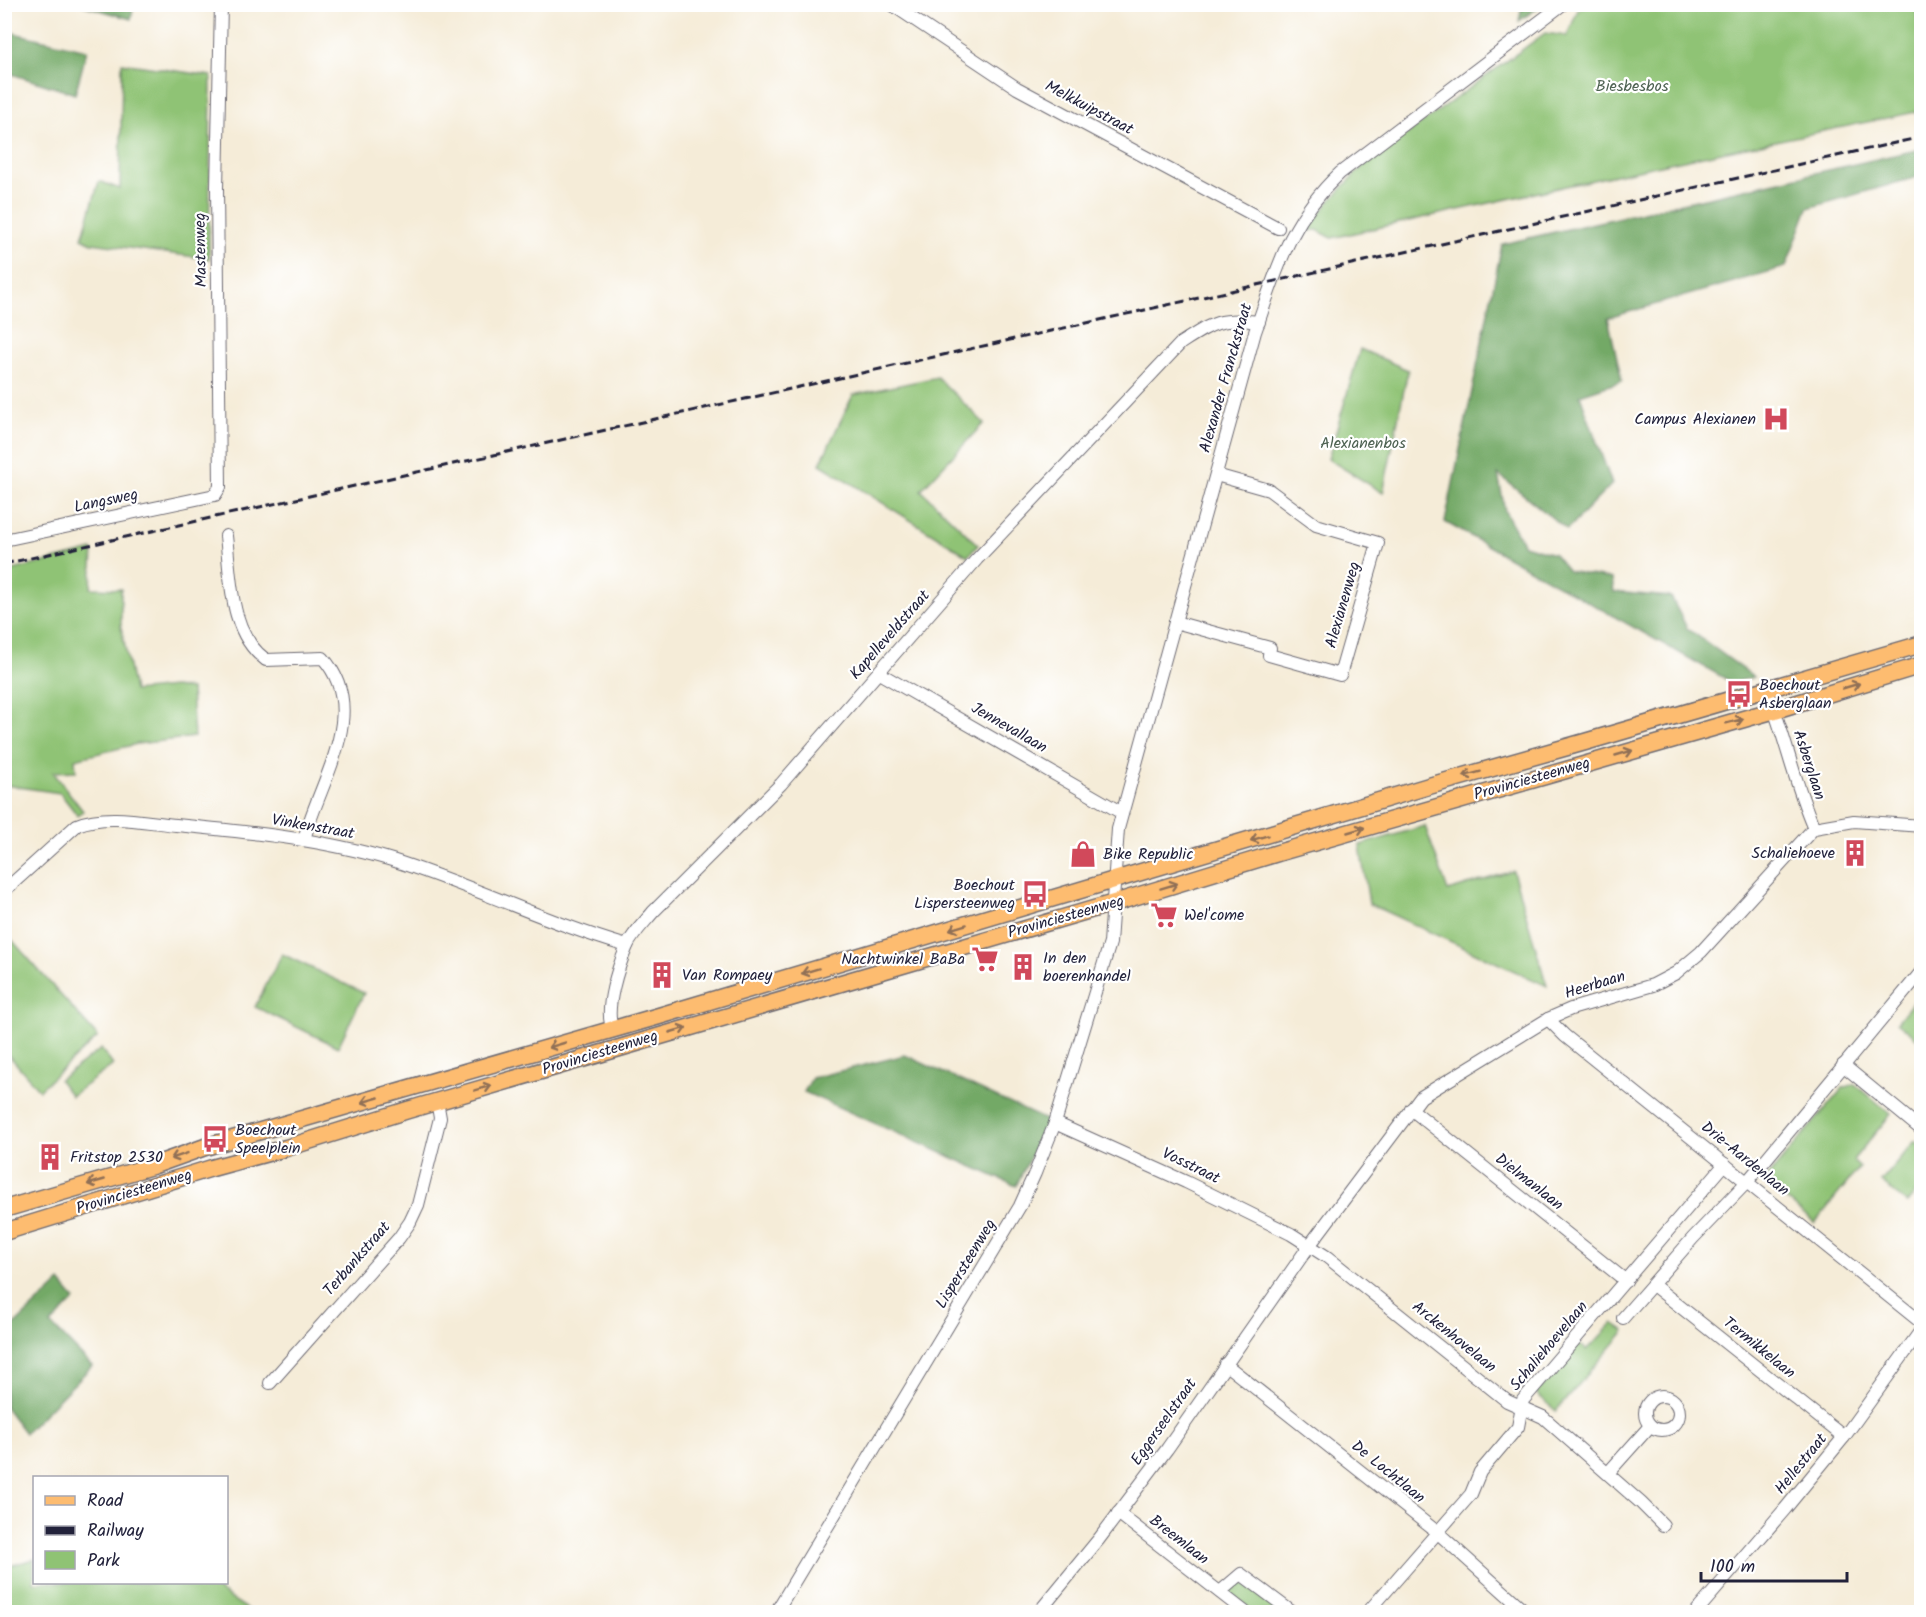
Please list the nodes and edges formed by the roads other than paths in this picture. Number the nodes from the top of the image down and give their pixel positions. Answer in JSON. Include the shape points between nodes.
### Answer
{"nodes":[{"id":1,"x":221,"y":4,"type":"edge"},
{"id":2,"x":891,"y":4,"type":"edge"},
{"id":3,"x":1563,"y":4,"type":"edge"},
{"id":4,"x":1278,"y":228,"type":"dead end"},
{"id":5,"x":1259,"y":322,"type":"junction"},
{"id":6,"x":1216,"y":475,"type":"junction"},
{"id":7,"x":215,"y":495,"type":"joint"},
{"id":8,"x":226,"y":536,"type":"dead end"},
{"id":9,"x":4,"y":540,"type":"edge"},
{"id":10,"x":1175,"y":622,"type":"junction"},
{"id":11,"x":1922,"y":644,"type":"edge"},
{"id":12,"x":1922,"y":665,"type":"edge"},
{"id":13,"x":879,"y":673,"type":"junction"},
{"id":14,"x":1766,"y":688,"type":"junction"},
{"id":15,"x":1775,"y":710,"type":"junction"},
{"id":16,"x":1122,"y":813,"type":"junction"},
{"id":17,"x":1922,"y":826,"type":"edge"},
{"id":18,"x":1814,"y":828,"type":"junction"},
{"id":19,"x":304,"y":840,"type":"junction"},
{"id":20,"x":1114,"y":880,"type":"junction"},
{"id":21,"x":4,"y":891,"type":"edge"},
{"id":22,"x":1113,"y":903,"type":"junction"},
{"id":23,"x":627,"y":946,"type":"junction"},
{"id":24,"x":1922,"y":971,"type":"edge"},
{"id":25,"x":1548,"y":1019,"type":"junction"},
{"id":26,"x":614,"y":1029,"type":"junction"},
{"id":27,"x":590,"y":1036,"type":"junction"},
{"id":28,"x":582,"y":1059,"type":"junction"},
{"id":29,"x":1844,"y":1065,"type":"junction"},
{"id":30,"x":437,"y":1101,"type":"junction"},
{"id":31,"x":1411,"y":1109,"type":"junction"},
{"id":32,"x":1055,"y":1123,"type":"junction"},
{"id":33,"x":1922,"y":1130,"type":"edge"},
{"id":34,"x":243,"y":1136,"type":"junction"},
{"id":35,"x":240,"y":1162,"type":"junction"},
{"id":36,"x":1725,"y":1164,"type":"junction"},
{"id":37,"x":1748,"y":1182,"type":"junction"},
{"id":38,"x":4,"y":1209,"type":"edge"},
{"id":39,"x":4,"y":1232,"type":"edge"},
{"id":40,"x":1309,"y":1246,"type":"junction"},
{"id":41,"x":1626,"y":1281,"type":"junction"},
{"id":42,"x":1653,"y":1286,"type":"junction"},
{"id":43,"x":1623,"y":1318,"type":"dead end"},
{"id":44,"x":1922,"y":1323,"type":"edge"},
{"id":45,"x":1922,"y":1329,"type":"edge"},
{"id":46,"x":1225,"y":1364,"type":"junction"},
{"id":47,"x":270,"y":1383,"type":"dead end"},
{"id":48,"x":1521,"y":1407,"type":"junction"},
{"id":49,"x":1650,"y":1426,"type":"dead end"},
{"id":50,"x":1844,"y":1437,"type":"junction"},
{"id":51,"x":1608,"y":1473,"type":"junction"},
{"id":52,"x":1118,"y":1513,"type":"junction"},
{"id":53,"x":1663,"y":1525,"type":"dead end"},
{"id":54,"x":1437,"y":1532,"type":"junction"},
{"id":55,"x":1220,"y":1592,"type":"junction"},
{"id":56,"x":776,"y":1612,"type":"edge"},
{"id":57,"x":1039,"y":1612,"type":"edge"},
{"id":58,"x":1245,"y":1612,"type":"edge"},
{"id":59,"x":1292,"y":1612,"type":"edge"},
{"id":60,"x":1368,"y":1612,"type":"edge"},
{"id":61,"x":1526,"y":1612,"type":"edge"},
{"id":62,"x":1696,"y":1612,"type":"edge"}],
"edges":[{"from":1,"to":7,"type":"street","name":"Mastenweg","via":[[217,188],[221,475]]},
{"from":2,"to":4,"type":"street","name":"Melkkuipstraat","via":[[1017,88]]},
{"from":3,"to":5,"type":"street","name":"Alexander Franckstraat","via":[[1355,160],[1323,189],[1290,237]]},
{"from":5,"to":6,"type":"street","name":"Alexander Franckstraat"},
{"from":5,"to":13,"type":"street","name":"Kapelleveldstraat","via":[[1228,319],[1210,324],[1181,343],[977,559]]},
{"from":6,"to":10,"type":"street","name":"Alexander Franckstraat"},
{"from":6,"to":10,"type":"street","name":"Alexianenweg","via":[[1269,490],[1316,525],[1378,543],[1340,675],[1269,655],[1270,648]]},
{"from":7,"to":9,"type":"street","name":"Langsweg"},
{"from":8,"to":19,"type":"street","via":[[236,611],[251,645],[266,660],[323,658],[336,675],[342,705],[339,746]]},
{"from":10,"to":16,"type":"street","name":"Alexander Franckstraat"},
{"from":11,"to":14,"type":"main road","name":"Provinciesteenweg"},
{"from":15,"to":12,"type":"main road","name":"Provinciesteenweg","one_way":true},
{"from":13,"to":16,"type":"street","name":"Jennevallaan"},
{"from":13,"to":23,"type":"street","name":"Kapelleveldstraat","via":[[781,784],[653,912]]},
{"from":14,"to":15,"type":"street","name":"Asberglaan"},
{"from":14,"to":20,"type":"main road","name":"Provinciesteenweg","one_way":true},
{"from":15,"to":18,"type":"street","name":"Asberglaan"},
{"from":22,"to":15,"type":"main road","name":"Provinciesteenweg","one_way":true},
{"from":16,"to":20,"type":"street","name":"Alexander Franckstraat"},
{"from":17,"to":18,"type":"street","via":[[1854,821]]},
{"from":18,"to":25,"type":"street","name":"Heerbaan","via":[[1701,952],[1676,973],[1653,985]]},
{"from":19,"to":21,"type":"street","name":"Vinkenstraat","via":[[91,819],[77,825]]},
{"from":19,"to":23,"type":"street","name":"Vinkenstraat","via":[[391,860]]},
{"from":20,"to":22,"type":"street","name":"Alexander Franckstraat"},
{"from":20,"to":26,"type":"main road","name":"Provinciesteenweg","one_way":true},
{"from":28,"to":22,"type":"main road","name":"Provinciesteenweg","one_way":true},
{"from":22,"to":32,"type":"street","name":"Lispersteenweg","via":[[1110,943]]},
{"from":23,"to":26,"type":"street","name":"Kapelleveldstraat","via":[[613,989],[610,1023]]},
{"from":24,"to":29,"type":"street"},
{"from":25,"to":31,"type":"street","name":"Heerbaan","via":[[1421,1097]]},
{"from":25,"to":36,"type":"street","name":"Drie-Aardenlaan"},
{"from":26,"to":27,"type":"main road","name":"Provinciesteenweg"},
{"from":27,"to":28,"type":"main road","via":[[598,1037],[602,1043]]},
{"from":27,"to":34,"type":"main road","name":"Provinciesteenweg","one_way":true},
{"from":30,"to":28,"type":"main road","name":"Provinciesteenweg","one_way":true},
{"from":29,"to":33,"type":"street"},
{"from":29,"to":37,"type":"street"},
{"from":30,"to":35,"type":"main road","name":"Provinciesteenweg"},
{"from":30,"to":47,"type":"street","name":"Terbankstraat","via":[[440,1118],[410,1222]]},
{"from":31,"to":40,"type":"street","name":"Heerbaan"},
{"from":31,"to":41,"type":"street","name":"Dielmanlaan"},
{"from":32,"to":40,"type":"street","name":"Vosstraat","via":[[1186,1182]]},
{"from":32,"to":56,"type":"street","name":"Lispersteenweg","via":[[1020,1206]]},
{"from":34,"to":35,"type":"main road","via":[[226,1147],[224,1154],[226,1160]]},
{"from":34,"to":38,"type":"main road","name":"Provinciesteenweg","one_way":true},
{"from":35,"to":39,"type":"main road","name":"Provinciesteenweg"},
{"from":36,"to":37,"type":"street","name":"Drie-Aardenlaan"},
{"from":36,"to":41,"type":"street","name":"Schaliehoevelaan"},
{"from":37,"to":42,"type":"street"},
{"from":37,"to":44,"type":"street","name":"Drie-Aardenlaan"},
{"from":40,"to":46,"type":"street","name":"Eggerseelstraat"},
{"from":40,"to":48,"type":"street","name":"Arckenhovelaan","via":[[1507,1401]]},
{"from":41,"to":48,"type":"street","name":"Schaliehoevelaan"},
{"from":42,"to":43,"type":"street"},
{"from":42,"to":50,"type":"street","name":"Termikkelaan"},
{"from":45,"to":50,"type":"street","name":"Hellestraat"},
{"from":46,"to":52,"type":"street","name":"Eggerseelstraat"},
{"from":46,"to":54,"type":"street","name":"De Lochtlaan"},
{"from":48,"to":51,"type":"street","name":"Arckenhovelaan","via":[[1544,1417]]},
{"from":48,"to":54,"type":"street","name":"Schaliehoevelaan","via":[[1518,1427],[1480,1472],[1471,1494]]},
{"from":49,"to":51,"type":"street"},
{"from":50,"to":62,"type":"street","name":"Hellestraat"},
{"from":51,"to":53,"type":"street","name":"Arckenhovelaan"},
{"from":52,"to":55,"type":"street","name":"Breemlaan"},
{"from":52,"to":57,"type":"street","name":"Eggerseelstraat"},
{"from":54,"to":60,"type":"street","name":"Schaliehoevelaan"},
{"from":54,"to":61,"type":"street","name":"De Lochtlaan"},
{"from":55,"to":58,"type":"street","name":"Breemlaan"},
{"from":55,"to":59,"type":"street","via":[[1240,1574]]}]}
